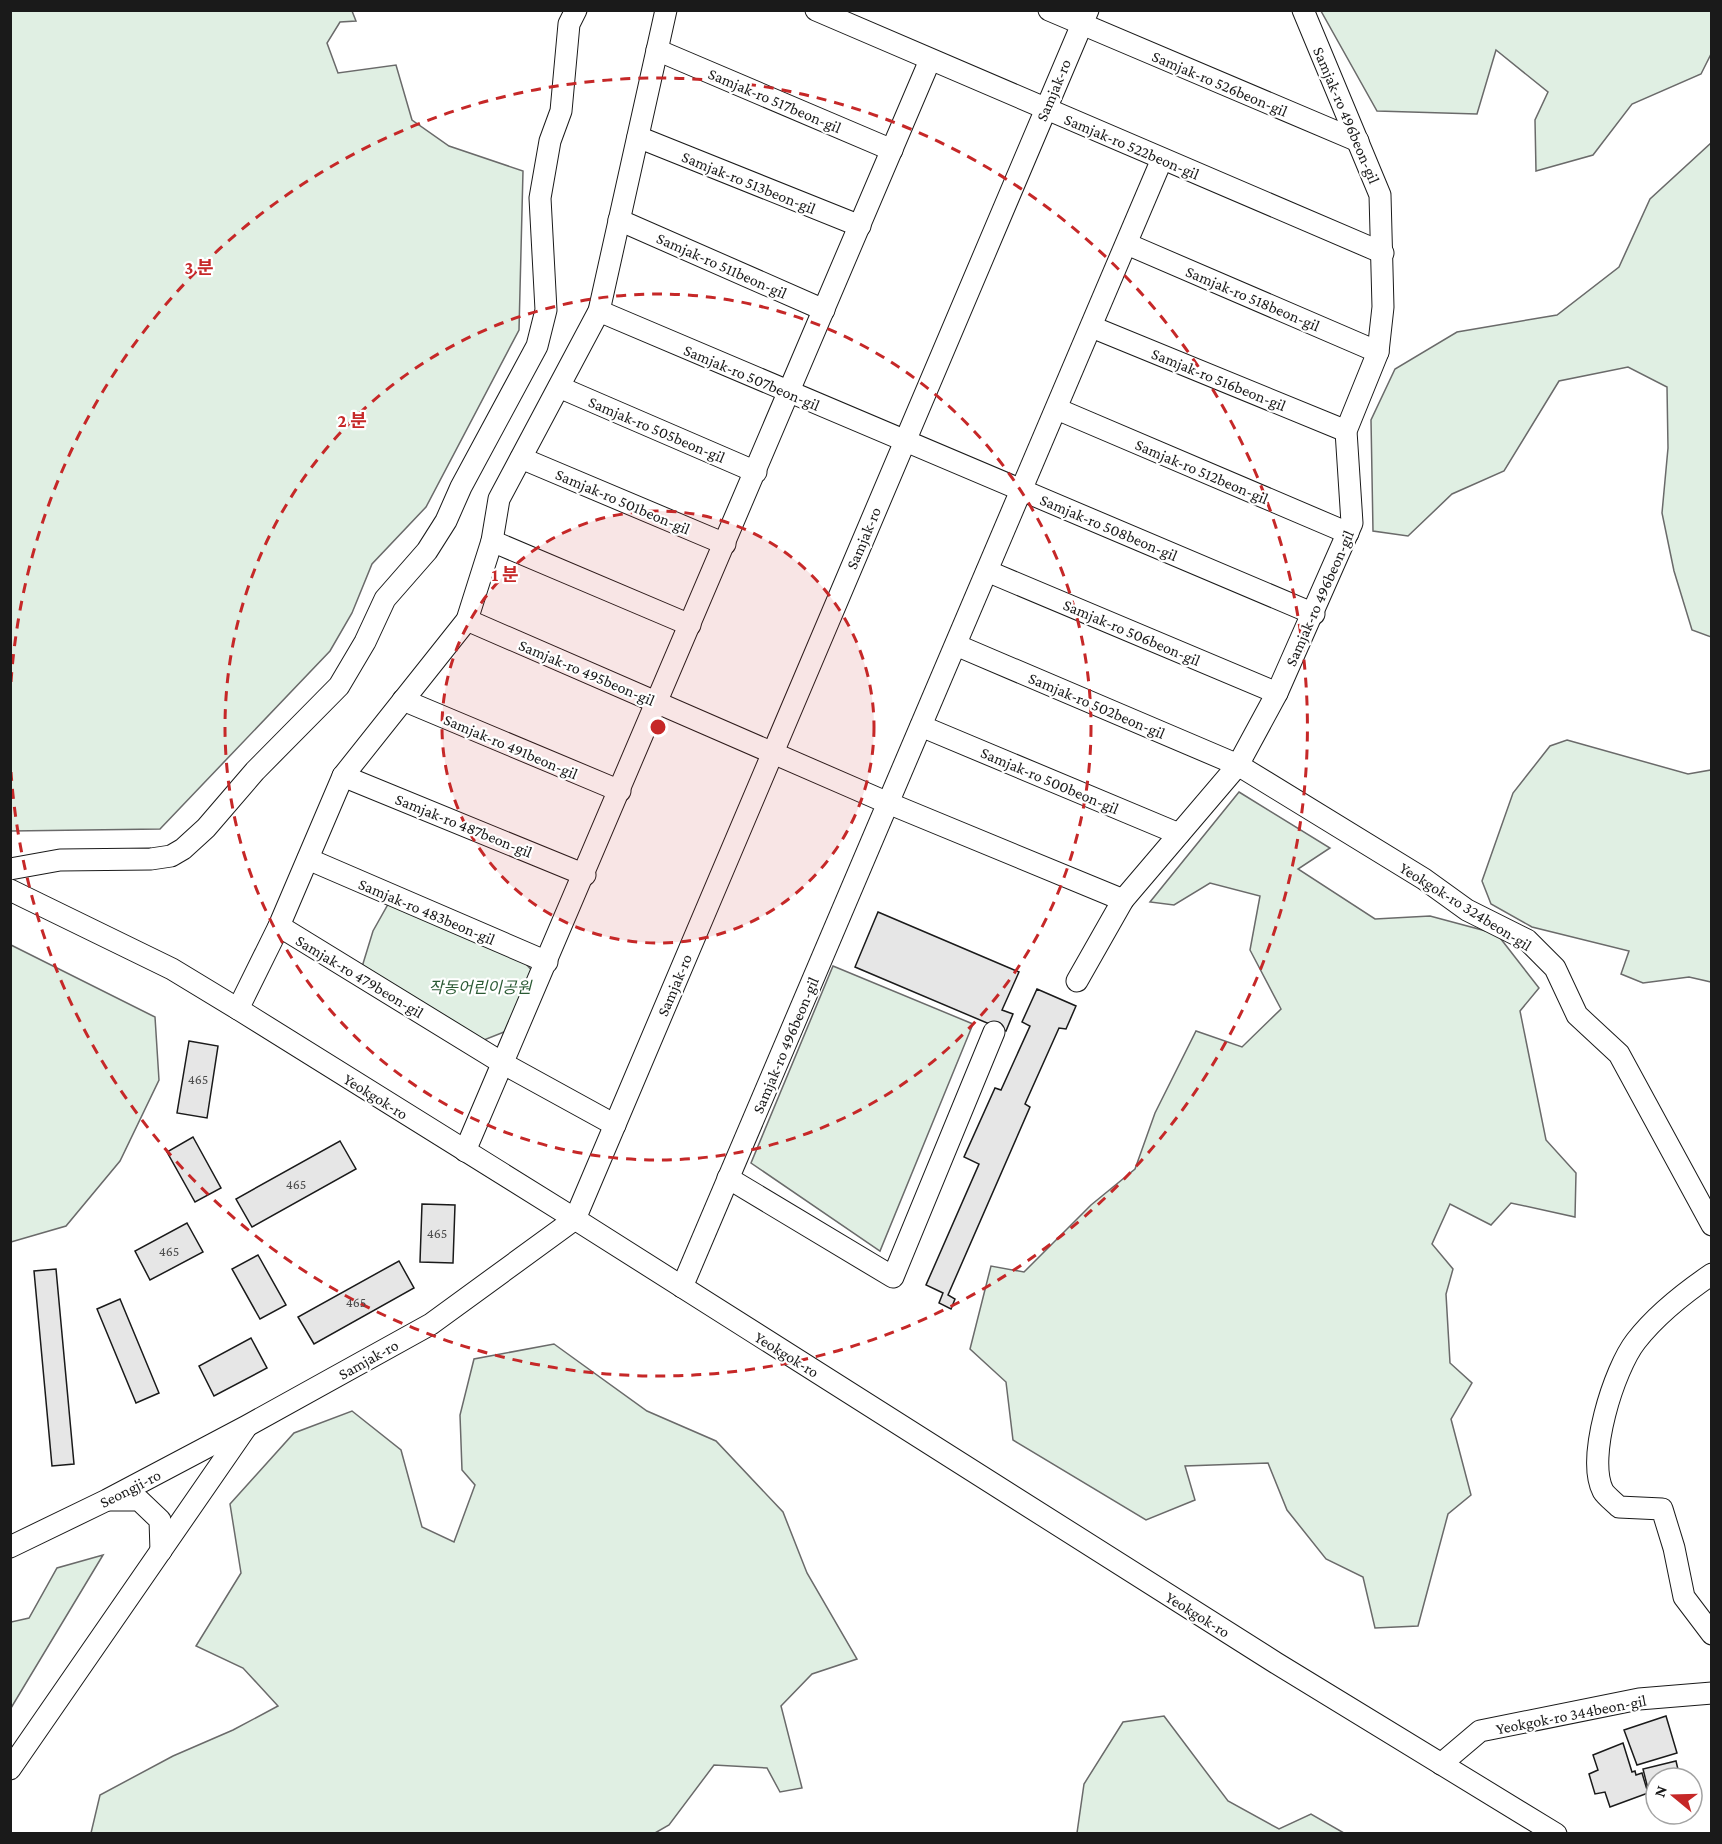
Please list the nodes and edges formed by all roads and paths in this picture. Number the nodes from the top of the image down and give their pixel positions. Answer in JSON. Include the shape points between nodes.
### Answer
{"nodes":[{"id":1,"x":576,"y":10,"type":"edge"},
{"id":2,"x":666,"y":10,"type":"edge"},
{"id":3,"x":816,"y":10,"type":"edge"},
{"id":4,"x":1049,"y":10,"type":"edge"},
{"id":5,"x":1300,"y":13,"type":"edge"},
{"id":6,"x":1084,"y":18,"type":"edge"},
{"id":7,"x":657,"y":50,"type":"junction"},
{"id":8,"x":930,"y":60,"type":"junction"},
{"id":9,"x":1045,"y":109,"type":"junction"},
{"id":10,"x":638,"y":137,"type":"junction"},
{"id":11,"x":1358,"y":141,"type":"junction"},
{"id":12,"x":892,"y":150,"type":"junction"},
{"id":13,"x":1162,"y":159,"type":"junction"},
{"id":14,"x":619,"y":220,"type":"junction"},
{"id":15,"x":860,"y":226,"type":"junction"},
{"id":16,"x":1127,"y":244,"type":"junction"},
{"id":17,"x":1383,"y":254,"type":"junction"},
{"id":18,"x":824,"y":310,"type":"junction"},
{"id":19,"x":599,"y":311,"type":"junction"},
{"id":20,"x":1092,"y":327,"type":"junction"},
{"id":21,"x":1378,"y":352,"type":"junction"},
{"id":22,"x":559,"y":387,"type":"junction"},
{"id":23,"x":789,"y":393,"type":"junction"},
{"id":24,"x":1057,"y":409,"type":"junction"},
{"id":25,"x":1346,"y":431,"type":"junction"},
{"id":26,"x":904,"y":442,"type":"junction"},
{"id":27,"x":521,"y":458,"type":"junction"},
{"id":28,"x":756,"y":472,"type":"junction"},
{"id":29,"x":1022,"y":490,"type":"junction"},
{"id":30,"x":1348,"y":532,"type":"junction"},
{"id":31,"x":492,"y":541,"type":"junction"},
{"id":32,"x":725,"y":544,"type":"junction"},
{"id":33,"x":987,"y":571,"type":"junction"},
{"id":34,"x":1314,"y":614,"type":"junction"},
{"id":35,"x":467,"y":620,"type":"junction"},
{"id":36,"x":690,"y":625,"type":"junction"},
{"id":37,"x":956,"y":645,"type":"junction"},
{"id":38,"x":1277,"y":693,"type":"junction"},
{"id":39,"x":403,"y":700,"type":"junction"},
{"id":40,"x":658,"y":702,"type":"junction"},
{"id":41,"x":921,"y":726,"type":"junction"},
{"id":42,"x":773,"y":752,"type":"junction"},
{"id":43,"x":1238,"y":765,"type":"junction"},
{"id":44,"x":343,"y":776,"type":"junction"},
{"id":45,"x":620,"y":791,"type":"junction"},
{"id":46,"x":888,"y":803,"type":"junction"},
{"id":47,"x":1179,"y":834,"type":"junction"},
{"id":48,"x":308,"y":859,"type":"junction"},
{"id":49,"x":10,"y":869,"type":"edge"},
{"id":50,"x":585,"y":875,"type":"junction"},
{"id":51,"x":10,"y":890,"type":"edge"},
{"id":52,"x":1123,"y":900,"type":"junction"},
{"id":53,"x":279,"y":926,"type":"junction"},
{"id":54,"x":547,"y":962,"type":"junction"},
{"id":55,"x":1077,"y":981,"type":"dead end"},
{"id":56,"x":238,"y":1009,"type":"junction"},
{"id":57,"x":994,"y":1032,"type":"dead end"},
{"id":58,"x":504,"y":1064,"type":"junction"},
{"id":59,"x":615,"y":1125,"type":"junction"},
{"id":60,"x":465,"y":1151,"type":"junction"},
{"id":61,"x":729,"y":1178,"type":"junction"},
{"id":62,"x":575,"y":1219,"type":"junction"},
{"id":63,"x":1712,"y":1225,"type":"edge"},
{"id":64,"x":1712,"y":1274,"type":"edge"},
{"id":65,"x":682,"y":1287,"type":"junction"},
{"id":66,"x":247,"y":1426,"type":"junction"},
{"id":67,"x":107,"y":1500,"type":"junction"},
{"id":68,"x":10,"y":1546,"type":"edge"},
{"id":69,"x":161,"y":1551,"type":"junction"},
{"id":70,"x":1712,"y":1634,"type":"edge"},
{"id":71,"x":1712,"y":1693,"type":"edge"},
{"id":72,"x":1442,"y":1764,"type":"junction"},
{"id":73,"x":10,"y":1769,"type":"edge"},
{"id":74,"x":1556,"y":1833,"type":"edge"}],
"edges":[{"from":1,"to":49,"type":"street","via":[[569,24],[561,111],[550,141],[540,198],[546,310],[537,346],[446,521],[427,551],[385,599],[339,686],[255,771],[194,841],[171,856],[60,860]]},
{"from":2,"to":7,"type":"street"},
{"from":3,"to":8,"type":"street","name":"Samjak-ro 522beon-gil"},
{"from":4,"to":6,"type":"street","name":"Samjak-ro 526beon-gil"},
{"from":5,"to":11,"type":"street","name":"Samjak-ro 496beon-gil"},
{"from":6,"to":9,"type":"street","name":"Samjak-ro"},
{"from":6,"to":11,"type":"street","name":"Samjak-ro 526beon-gil"},
{"from":7,"to":10,"type":"street"},
{"from":7,"to":12,"type":"street","name":"Samjak-ro 517beon-gil"},
{"from":8,"to":9,"type":"street","name":"Samjak-ro 522beon-gil"},
{"from":8,"to":12,"type":"street"},
{"from":9,"to":13,"type":"street","name":"Samjak-ro 522beon-gil"},
{"from":9,"to":26,"type":"street","name":"Samjak-ro"},
{"from":10,"to":14,"type":"street"},
{"from":10,"to":15,"type":"street","name":"Samjak-ro 513beon-gil"},
{"from":11,"to":17,"type":"street","name":"Samjak-ro 496beon-gil","via":[[1380,195]]},
{"from":12,"to":15,"type":"street"},
{"from":13,"to":16,"type":"street","name":"Samjak-ro 496beon-gil"},
{"from":13,"to":17,"type":"street","name":"Samjak-ro 522beon-gil"},
{"from":14,"to":18,"type":"street","name":"Samjak-ro 511beon-gil"},
{"from":14,"to":19,"type":"street"},
{"from":15,"to":18,"type":"street"},
{"from":16,"to":20,"type":"street","name":"Samjak-ro 496beon-gil"},
{"from":16,"to":21,"type":"street","name":"Samjak-ro 518beon-gil"},
{"from":17,"to":21,"type":"street","name":"Samjak-ro 496beon-gil"},
{"from":18,"to":23,"type":"street"},
{"from":19,"to":22,"type":"street"},
{"from":19,"to":23,"type":"street","name":"Samjak-ro 507beon-gil"},
{"from":20,"to":24,"type":"street","name":"Samjak-ro 496beon-gil"},
{"from":20,"to":25,"type":"street","name":"Samjak-ro 516beon-gil"},
{"from":21,"to":25,"type":"street","name":"Samjak-ro 496beon-gil"},
{"from":22,"to":27,"type":"street"},
{"from":22,"to":28,"type":"street","name":"Samjak-ro 505beon-gil"},
{"from":23,"to":26,"type":"street","name":"Samjak-ro 507beon-gil"},
{"from":23,"to":28,"type":"street"},
{"from":24,"to":29,"type":"street","name":"Samjak-ro 496beon-gil"},
{"from":24,"to":30,"type":"street","name":"Samjak-ro 512beon-gil"},
{"from":25,"to":30,"type":"street","name":"Samjak-ro 496beon-gil","via":[[1352,523]]},
{"from":26,"to":29,"type":"street","name":"Samjak-ro 508beon-gil"},
{"from":26,"to":42,"type":"street","name":"Samjak-ro"},
{"from":27,"to":31,"type":"street","via":[[499,499]]},
{"from":27,"to":32,"type":"street","name":"Samjak-ro 501beon-gil"},
{"from":28,"to":32,"type":"street"},
{"from":29,"to":33,"type":"street","name":"Samjak-ro 496beon-gil"},
{"from":29,"to":34,"type":"street","name":"Samjak-ro 508beon-gil"},
{"from":30,"to":34,"type":"street","name":"Samjak-ro 496beon-gil"},
{"from":31,"to":35,"type":"street"},
{"from":31,"to":36,"type":"street"},
{"from":32,"to":36,"type":"street"},
{"from":33,"to":37,"type":"street","name":"Samjak-ro 496beon-gil"},
{"from":33,"to":38,"type":"street","name":"Samjak-ro 506beon-gil"},
{"from":34,"to":38,"type":"street","name":"Samjak-ro 496beon-gil"},
{"from":35,"to":39,"type":"street","name":"Samjak-ro 479beon-gil"},
{"from":35,"to":40,"type":"street","name":"Samjak-ro 495beon-gil"},
{"from":36,"to":40,"type":"street"},
{"from":37,"to":41,"type":"street","name":"Samjak-ro 496beon-gil"},
{"from":37,"to":43,"type":"street","name":"Samjak-ro 502beon-gil"},
{"from":38,"to":43,"type":"street","name":"Samjak-ro 496beon-gil"},
{"from":39,"to":44,"type":"street","name":"Samjak-ro 479beon-gil"},
{"from":39,"to":45,"type":"street","name":"Samjak-ro 491beon-gil"},
{"from":40,"to":42,"type":"street","name":"Samjak-ro 495beon-gil"},
{"from":40,"to":45,"type":"street"},
{"from":41,"to":46,"type":"street","name":"Samjak-ro 496beon-gil"},
{"from":41,"to":47,"type":"street","name":"Samjak-ro 500beon-gil"},
{"from":42,"to":46,"type":"street"},
{"from":42,"to":59,"type":"street","name":"Samjak-ro"},
{"from":43,"to":47,"type":"street","name":"Samjak-ro 496beon-gil"},
{"from":43,"to":63,"type":"street","name":"Yeokgok-ro 324beon-gil","via":[[1424,879],[1467,910],[1527,940],[1555,968],[1577,1015],[1619,1054]]},
{"from":44,"to":48,"type":"street","name":"Samjak-ro 479beon-gil"},
{"from":44,"to":50,"type":"street","name":"Samjak-ro 487beon-gil"},
{"from":45,"to":50,"type":"street"},
{"from":46,"to":52,"type":"street"},
{"from":46,"to":61,"type":"street","name":"Samjak-ro 496beon-gil"},
{"from":47,"to":52,"type":"street","name":"Samjak-ro 496beon-gil"},
{"from":48,"to":53,"type":"street","name":"Samjak-ro 479beon-gil"},
{"from":48,"to":54,"type":"street","name":"Samjak-ro 483beon-gil"},
{"from":50,"to":54,"type":"street"},
{"from":51,"to":56,"type":"street","name":"Yeokgok-ro","via":[[172,969]]},
{"from":52,"to":55,"type":"street","name":"Samjak-ro 496beon-gil"},
{"from":53,"to":56,"type":"street"},
{"from":53,"to":58,"type":"street","name":"Samjak-ro 479beon-gil"},
{"from":54,"to":58,"type":"street"},
{"from":56,"to":60,"type":"street","name":"Yeokgok-ro"},
{"from":57,"to":61,"type":"street","via":[[893,1276]]},
{"from":58,"to":59,"type":"street","name":"Samjak-ro 479beon-gil"},
{"from":58,"to":60,"type":"street"},
{"from":59,"to":62,"type":"street","name":"Samjak-ro"},
{"from":60,"to":62,"type":"street","name":"Yeokgok-ro"},
{"from":61,"to":65,"type":"street","name":"Samjak-ro 496beon-gil"},
{"from":62,"to":65,"type":"street","name":"Yeokgok-ro"},
{"from":62,"to":66,"type":"street","name":"Samjak-ro","via":[[431,1324]]},
{"from":64,"to":70,"type":"street","via":[[1677,1298],[1635,1343],[1607,1400],[1597,1459],[1603,1491],[1619,1507],[1662,1509],[1684,1597]]},
{"from":65,"to":72,"type":"street","name":"Yeokgok-ro"},
{"from":66,"to":67,"type":"street","name":"Seongji-ro"},
{"from":66,"to":69,"type":"street","name":"Samjak-ro"},
{"from":67,"to":68,"type":"street","name":"Seongji-ro"},
{"from":67,"to":69,"type":"street","via":[[139,1500],[160,1520]]},
{"from":69,"to":73,"type":"street","name":"Samjak-ro"},
{"from":71,"to":72,"type":"street","name":"Yeokgok-ro 344beon-gil","via":[[1639,1699],[1480,1731]]},
{"from":72,"to":74,"type":"street","name":"Yeokgok-ro"}]}
